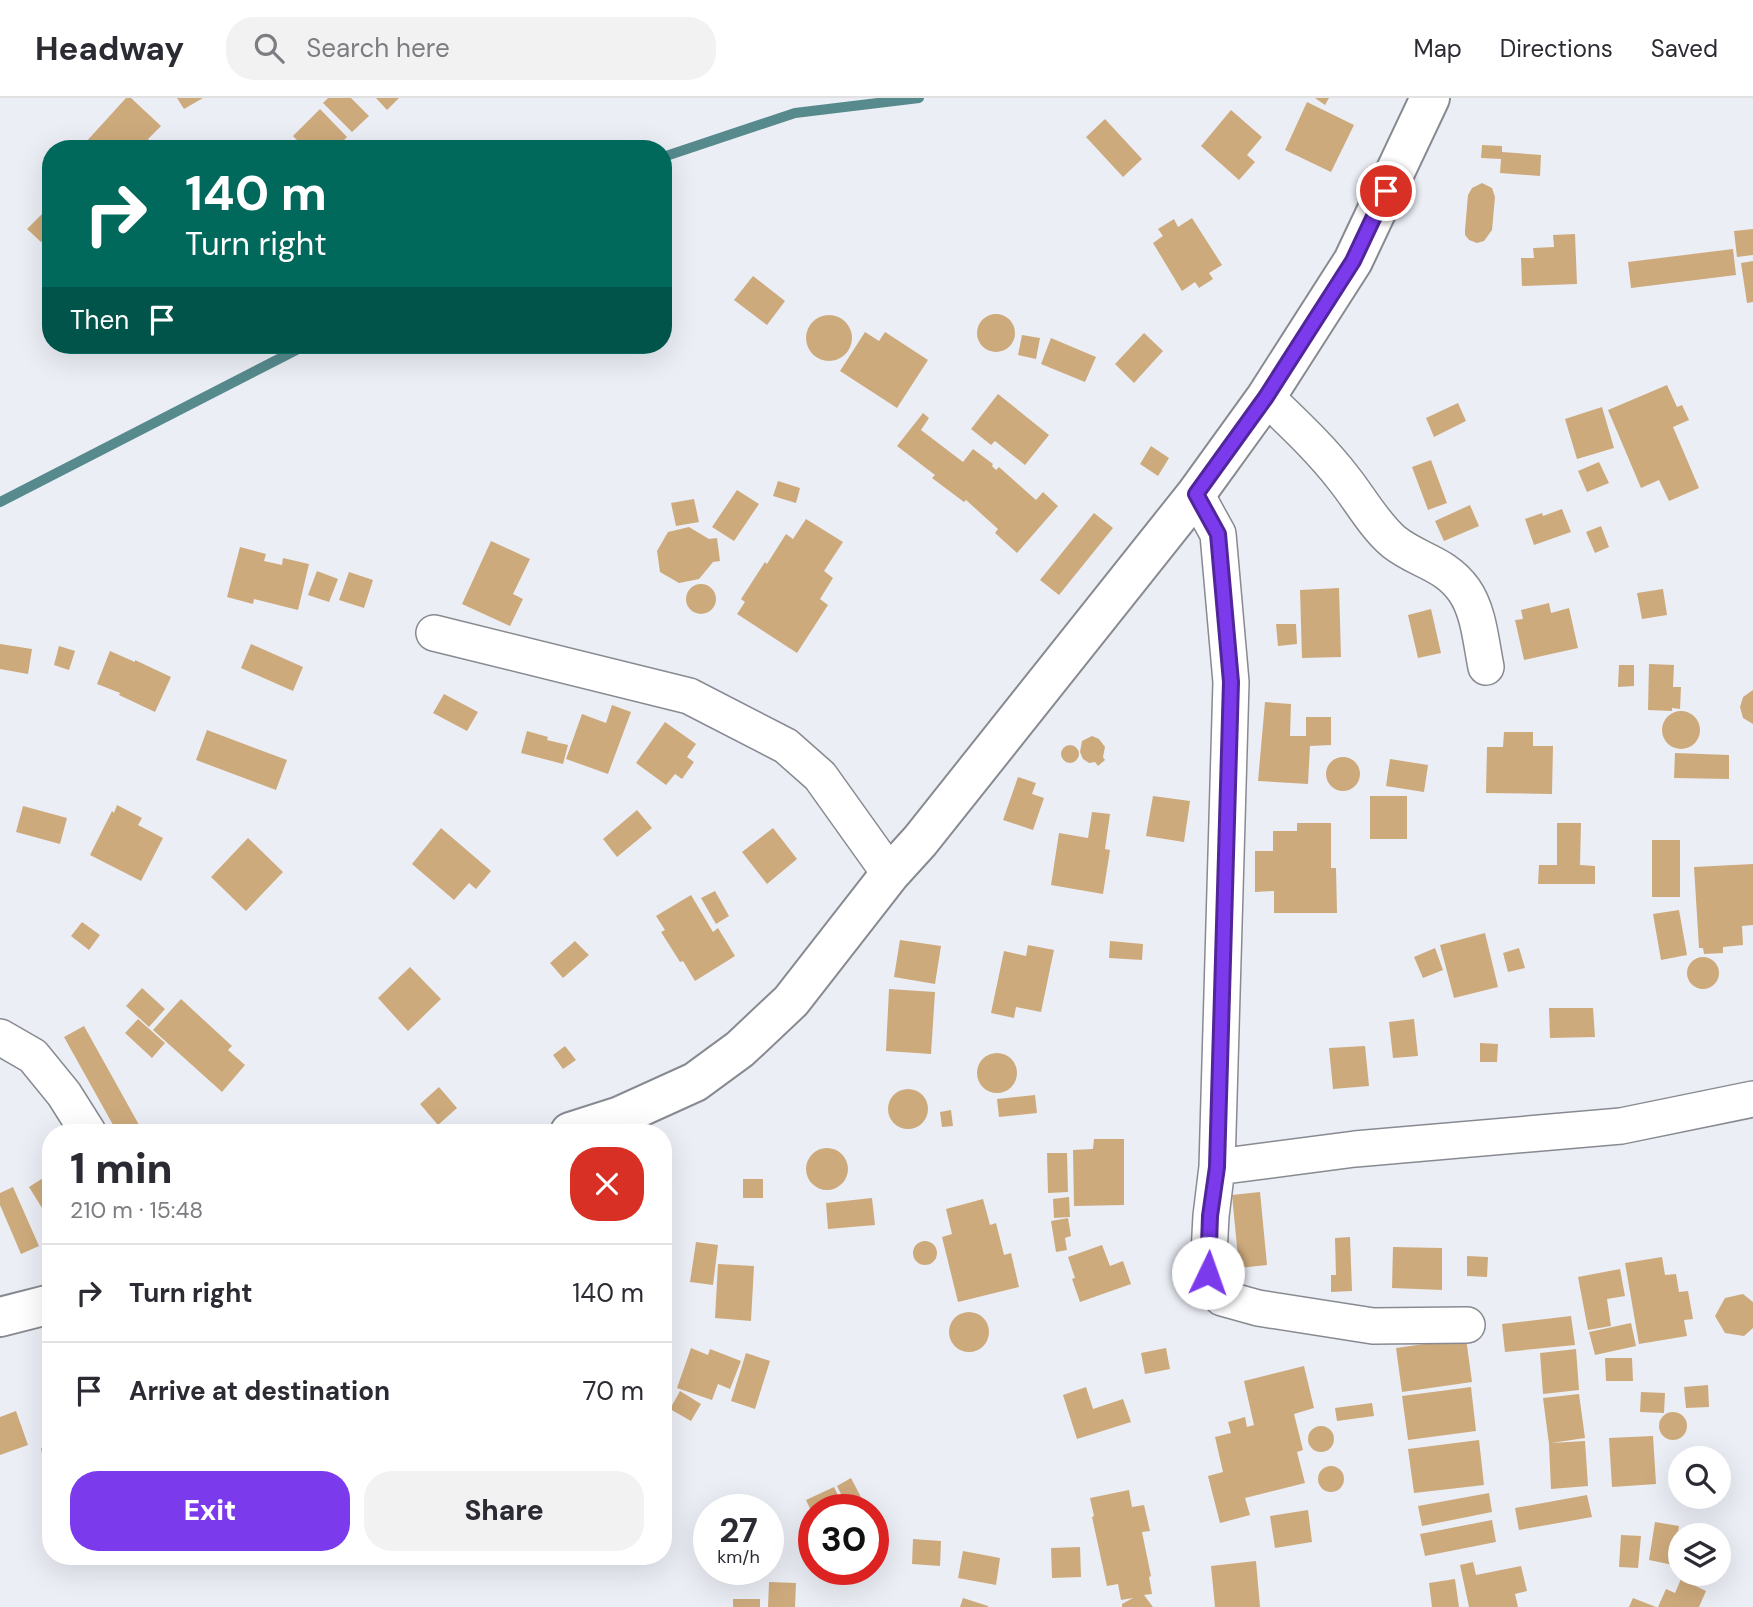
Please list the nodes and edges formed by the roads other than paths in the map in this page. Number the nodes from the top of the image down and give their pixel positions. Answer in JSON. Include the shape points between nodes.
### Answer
{"nodes":[{"id":1,"x":1430,"y":98,"type":"edge"},
{"id":2,"x":1266,"y":397,"type":"junction"},
{"id":3,"x":1196,"y":494,"type":"junction"},
{"id":4,"x":435,"y":633,"type":"dead end"},
{"id":5,"x":1486,"y":667,"type":"dead end"},
{"id":6,"x":890,"y":874,"type":"junction"},
{"id":7,"x":0,"y":1037,"type":"edge"},
{"id":8,"x":1753,"y":1099,"type":"edge"},
{"id":9,"x":83,"y":1124,"type":"edge"},
{"id":10,"x":595,"y":1124,"type":"edge"},
{"id":11,"x":1217,"y":1167,"type":"junction"},
{"id":12,"x":42,"y":1306,"type":"edge"},
{"id":13,"x":0,"y":1317,"type":"edge"},
{"id":14,"x":1467,"y":1325,"type":"dead end"}],
"edges":[{"from":1,"to":2,"type":"street","via":[[1353,261]]},
{"from":2,"to":3,"type":"street"},
{"from":2,"to":5,"type":"street","via":[[1314,443],[1393,541],[1449,573],[1465,591],[1475,613]]},
{"from":3,"to":6,"type":"street"},
{"from":3,"to":11,"type":"street","via":[[1218,534],[1231,682]]},
{"from":4,"to":6,"type":"street","via":[[689,696],[786,746],[820,776]]},
{"from":6,"to":10,"type":"street","via":[[791,1001],[740,1049],[695,1082]]},
{"from":7,"to":9,"type":"street","via":[[33,1056]]},
{"from":8,"to":11,"type":"street","via":[[1620,1126],[1355,1149]]},
{"from":11,"to":14,"type":"street","via":[[1208,1273],[1222,1297],[1258,1308],[1373,1326]]},
{"from":12,"to":13,"type":"street"}]}
